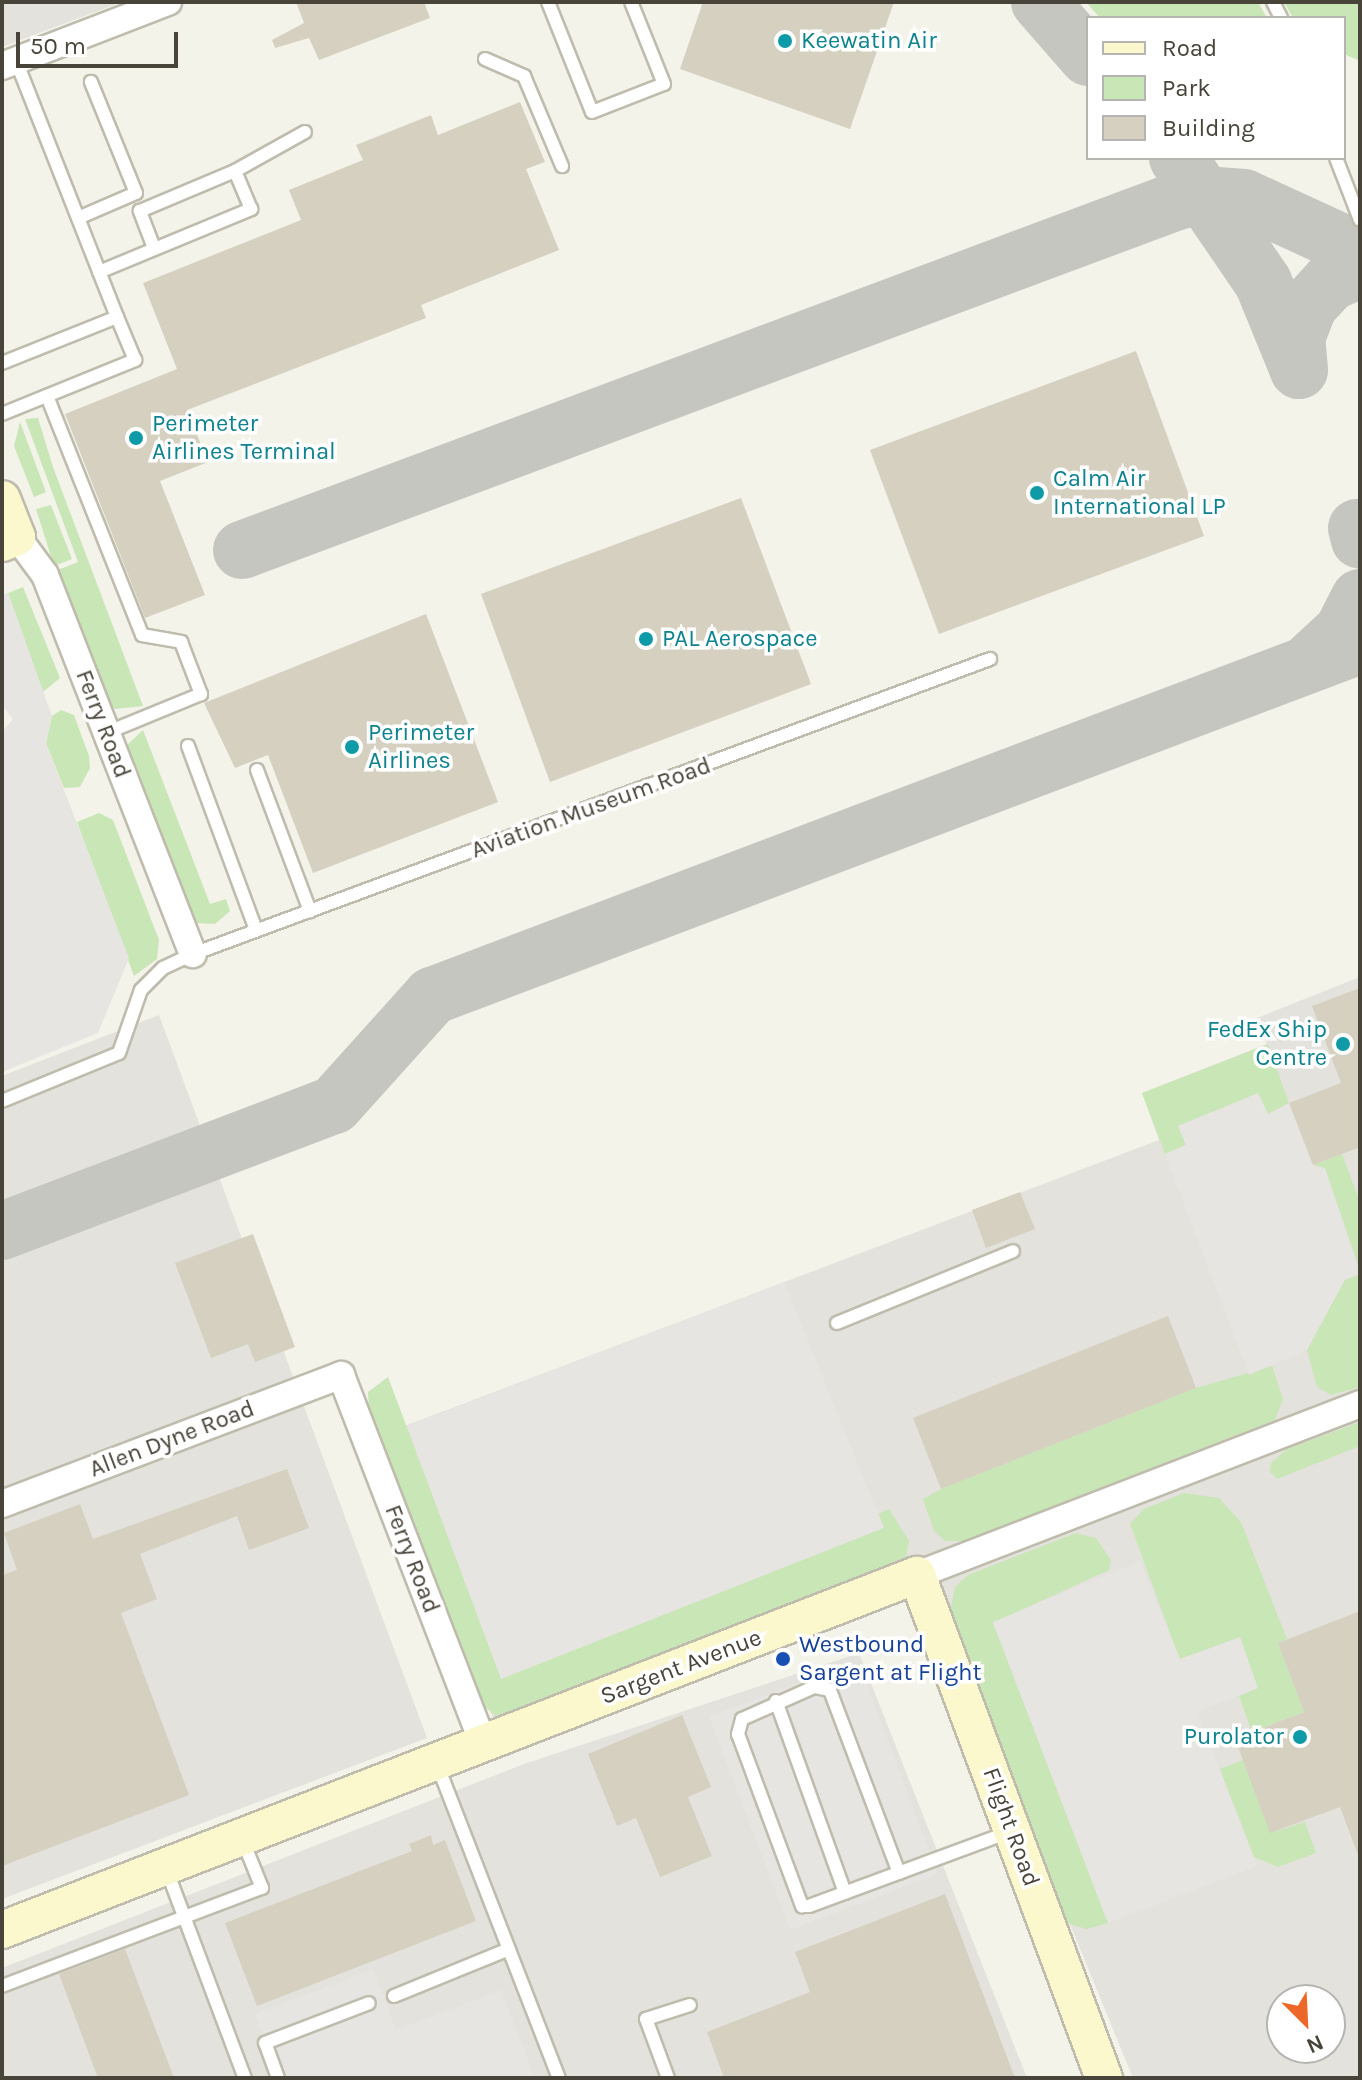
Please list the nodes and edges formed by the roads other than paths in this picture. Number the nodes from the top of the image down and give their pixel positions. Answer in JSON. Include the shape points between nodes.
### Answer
{"nodes":[{"id":1,"x":168,"y":2,"type":"edge"},
{"id":2,"x":548,"y":2,"type":"edge"},
{"id":3,"x":631,"y":2,"type":"edge"},
{"id":4,"x":485,"y":59,"type":"dead end"},
{"id":5,"x":9,"y":63,"type":"edge"},
{"id":6,"x":91,"y":82,"type":"dead end"},
{"id":7,"x":305,"y":132,"type":"dead end"},
{"id":8,"x":1337,"y":160,"type":"edge"},
{"id":9,"x":562,"y":166,"type":"dead end"},
{"id":10,"x":235,"y":171,"type":"junction"},
{"id":11,"x":78,"y":218,"type":"junction"},
{"id":12,"x":1360,"y":220,"type":"edge"},
{"id":13,"x":154,"y":248,"type":"junction"},
{"id":14,"x":99,"y":272,"type":"junction"},
{"id":15,"x":117,"y":317,"type":"junction"},
{"id":16,"x":2,"y":363,"type":"edge"},
{"id":17,"x":47,"y":396,"type":"junction"},
{"id":18,"x":2,"y":414,"type":"edge"},
{"id":19,"x":2,"y":499,"type":"edge"},
{"id":20,"x":10,"y":540,"type":"edge"},
{"id":21,"x":990,"y":659,"type":"dead end"},
{"id":22,"x":106,"y":733,"type":"junction"},
{"id":23,"x":188,"y":746,"type":"dead end"},
{"id":24,"x":257,"y":770,"type":"dead end"},
{"id":25,"x":310,"y":911,"type":"junction"},
{"id":26,"x":256,"y":930,"type":"junction"},
{"id":27,"x":193,"y":954,"type":"junction"},
{"id":28,"x":2,"y":1101,"type":"edge"},
{"id":29,"x":1013,"y":1251,"type":"dead end"},
{"id":30,"x":837,"y":1323,"type":"dead end"},
{"id":31,"x":341,"y":1375,"type":"joint"},
{"id":32,"x":1360,"y":1404,"type":"edge"},
{"id":33,"x":2,"y":1504,"type":"edge"},
{"id":34,"x":917,"y":1575,"type":"junction"},
{"id":35,"x":776,"y":1701,"type":"junction"},
{"id":36,"x":483,"y":1743,"type":"junction"},
{"id":37,"x":436,"y":1762,"type":"junction"},
{"id":38,"x":1012,"y":1831,"type":"junction"},
{"id":39,"x":241,"y":1837,"type":"junction"},
{"id":40,"x":165,"y":1867,"type":"junction"},
{"id":41,"x":899,"y":1873,"type":"junction"},
{"id":42,"x":845,"y":1893,"type":"junction"},
{"id":43,"x":185,"y":1919,"type":"junction"},
{"id":44,"x":2,"y":1930,"type":"edge"},
{"id":45,"x":509,"y":1949,"type":"junction"},
{"id":46,"x":2,"y":1986,"type":"edge"},
{"id":47,"x":394,"y":1996,"type":"dead end"},
{"id":48,"x":369,"y":2003,"type":"dead end"},
{"id":49,"x":690,"y":2005,"type":"dead end"},
{"id":50,"x":245,"y":2078,"type":"edge"},
{"id":51,"x":278,"y":2078,"type":"edge"},
{"id":52,"x":559,"y":2078,"type":"edge"},
{"id":53,"x":668,"y":2078,"type":"edge"},
{"id":54,"x":1104,"y":2078,"type":"edge"}],
"edges":[{"from":1,"to":5,"type":"street"},
{"from":2,"to":3,"type":"lane","via":[[592,112],[664,84]]},
{"from":4,"to":9,"type":"lane","via":[[524,76]]},
{"from":5,"to":11,"type":"lane","via":[[41,123]]},
{"from":6,"to":11,"type":"lane","via":[[136,193]]},
{"from":7,"to":10,"type":"lane"},
{"from":8,"to":12,"type":"lane"},
{"from":10,"to":13,"type":"lane","via":[[140,211]]},
{"from":10,"to":13,"type":"lane","via":[[251,209]]},
{"from":11,"to":14,"type":"lane"},
{"from":13,"to":14,"type":"lane"},
{"from":14,"to":15,"type":"lane"},
{"from":15,"to":16,"type":"lane"},
{"from":15,"to":17,"type":"lane","via":[[135,360]]},
{"from":17,"to":18,"type":"lane"},
{"from":17,"to":22,"type":"lane","via":[[142,635],[181,642],[201,694]]},
{"from":19,"to":20,"type":"street","name":"Ferry Road"},
{"from":20,"to":22,"type":"street","name":"Ferry Road","via":[[45,575]]},
{"from":21,"to":25,"type":"lane","name":"Aviation Museum Road"},
{"from":22,"to":27,"type":"street","name":"Ferry Road"},
{"from":23,"to":26,"type":"lane"},
{"from":24,"to":25,"type":"lane"},
{"from":25,"to":26,"type":"lane","name":"Aviation Museum Road"},
{"from":26,"to":27,"type":"lane","name":"Aviation Museum Road"},
{"from":27,"to":28,"type":"lane","name":"Aviation Museum Road","via":[[163,968],[141,990],[119,1053]]},
{"from":29,"to":30,"type":"lane"},
{"from":31,"to":33,"type":"street","name":"Allen Dyne Road"},
{"from":31,"to":36,"type":"street","name":"Ferry Road"},
{"from":32,"to":34,"type":"street","name":"Sargent Avenue"},
{"from":34,"to":36,"type":"street","name":"Sargent Avenue"},
{"from":34,"to":38,"type":"street","name":"Flight Road"},
{"from":35,"to":41,"type":"lane","via":[[823,1687],[836,1697]]},
{"from":35,"to":42,"type":"lane"},
{"from":35,"to":42,"type":"lane","via":[[748,1713],[738,1734],[798,1901],[809,1906]]},
{"from":36,"to":37,"type":"street","name":"Sargent Avenue"},
{"from":37,"to":39,"type":"street","name":"Sargent Avenue"},
{"from":37,"to":45,"type":"lane"},
{"from":38,"to":41,"type":"lane"},
{"from":38,"to":54,"type":"street","name":"Flight Road"},
{"from":39,"to":40,"type":"street","name":"Sargent Avenue"},
{"from":39,"to":43,"type":"lane","via":[[262,1888]]},
{"from":40,"to":43,"type":"lane"},
{"from":40,"to":44,"type":"street","name":"Sargent Avenue"},
{"from":41,"to":42,"type":"lane"},
{"from":43,"to":46,"type":"lane"},
{"from":43,"to":50,"type":"lane"},
{"from":45,"to":47,"type":"lane"},
{"from":45,"to":52,"type":"lane"},
{"from":48,"to":51,"type":"lane","via":[[265,2043]]},
{"from":49,"to":53,"type":"lane","via":[[646,2019]]}]}
